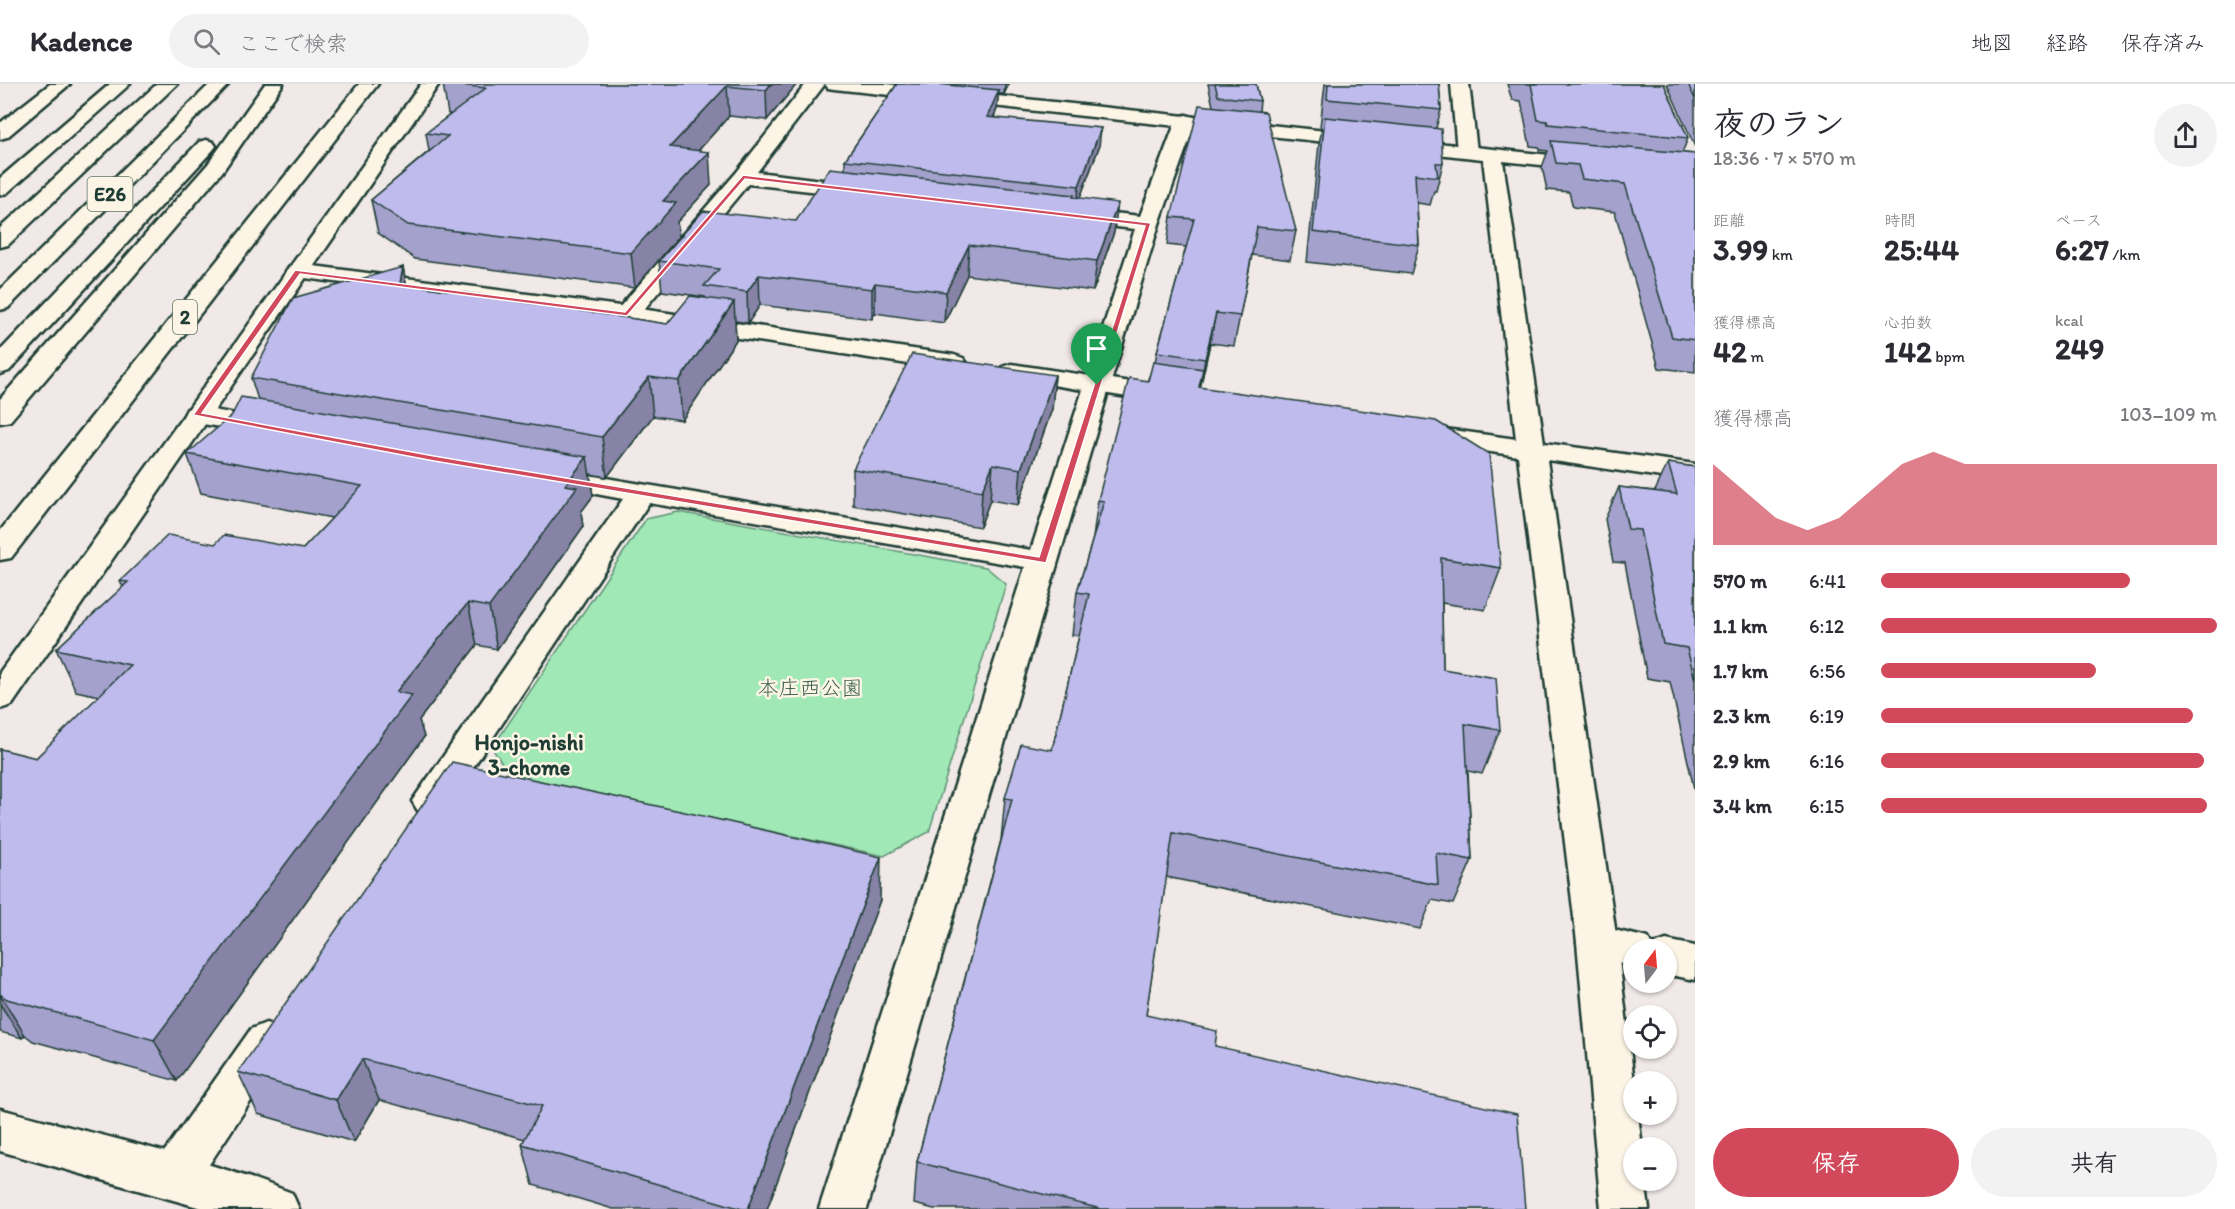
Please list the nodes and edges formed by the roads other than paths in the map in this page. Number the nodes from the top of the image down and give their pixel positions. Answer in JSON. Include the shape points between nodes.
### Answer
{"nodes":[{"id":1,"x":61,"y":84,"type":"edge"},
{"id":2,"x":121,"y":84,"type":"edge"},
{"id":3,"x":168,"y":84,"type":"edge"},
{"id":4,"x":220,"y":84,"type":"edge"},
{"id":5,"x":253,"y":84,"type":"edge"},
{"id":6,"x":274,"y":84,"type":"edge"},
{"id":7,"x":430,"y":84,"type":"edge"},
{"id":8,"x":816,"y":84,"type":"edge"},
{"id":9,"x":834,"y":84,"type":"edge"},
{"id":10,"x":1460,"y":84,"type":"edge"},
{"id":11,"x":376,"y":91,"type":"edge"},
{"id":12,"x":1186,"y":121,"type":"junction"},
{"id":13,"x":361,"y":125,"type":"dead end"},
{"id":14,"x":0,"y":133,"type":"edge"},
{"id":15,"x":1479,"y":152,"type":"junction"},
{"id":16,"x":1611,"y":166,"type":"edge"},
{"id":17,"x":743,"y":177,"type":"junction"},
{"id":18,"x":319,"y":179,"type":"dead end"},
{"id":19,"x":0,"y":189,"type":"edge"},
{"id":20,"x":882,"y":193,"type":"edge"},
{"id":21,"x":1044,"y":212,"type":"edge"},
{"id":22,"x":262,"y":220,"type":"junction"},
{"id":23,"x":1148,"y":225,"type":"junction"},
{"id":24,"x":0,"y":240,"type":"edge"},
{"id":25,"x":298,"y":271,"type":"junction"},
{"id":26,"x":0,"y":303,"type":"edge"},
{"id":27,"x":627,"y":314,"type":"junction"},
{"id":28,"x":0,"y":366,"type":"edge"},
{"id":29,"x":1097,"y":385,"type":"junction"},
{"id":30,"x":1189,"y":399,"type":"edge"},
{"id":31,"x":0,"y":415,"type":"edge"},
{"id":32,"x":197,"y":415,"type":"junction"},
{"id":33,"x":1397,"y":430,"type":"edge"},
{"id":34,"x":299,"y":434,"type":"edge"},
{"id":35,"x":1530,"y":450,"type":"junction"},
{"id":36,"x":1695,"y":472,"type":"edge"},
{"id":37,"x":526,"y":474,"type":"edge"},
{"id":38,"x":641,"y":493,"type":"junction"},
{"id":39,"x":0,"y":551,"type":"edge"},
{"id":40,"x":1042,"y":561,"type":"junction"},
{"id":41,"x":0,"y":697,"type":"edge"},
{"id":42,"x":413,"y":826,"type":"edge"},
{"id":43,"x":1615,"y":946,"type":"edge"},
{"id":44,"x":1677,"y":959,"type":"edge"},
{"id":45,"x":1695,"y":963,"type":"edge"},
{"id":46,"x":284,"y":1015,"type":"edge"},
{"id":47,"x":0,"y":1130,"type":"edge"},
{"id":48,"x":174,"y":1177,"type":"junction"},
{"id":49,"x":275,"y":1209,"type":"edge"},
{"id":50,"x":843,"y":1209,"type":"edge"},
{"id":51,"x":1625,"y":1209,"type":"edge"}],
"edges":[{"from":1,"to":14,"type":"main road"},
{"from":2,"to":19,"type":"main road"},
{"from":3,"to":24,"type":"main road","number":"E26"},
{"from":4,"to":26,"type":"main road","number":"E26"},
{"from":5,"to":28,"type":"main road","via":[[253,95]]},
{"from":6,"to":31,"type":"main road","via":[[215,168]]},
{"from":7,"to":25,"type":"main road"},
{"from":8,"to":17,"type":"main road"},
{"from":9,"to":12,"type":"main road"},
{"from":10,"to":15,"type":"main road"},
{"from":11,"to":13,"type":"main road"},
{"from":11,"to":22,"type":"main road","number":"2"},
{"from":12,"to":15,"type":"main road"},
{"from":12,"to":23,"type":"main road"},
{"from":15,"to":16,"type":"main road"},
{"from":15,"to":35,"type":"main road"},
{"from":17,"to":20,"type":"main road"},
{"from":17,"to":27,"type":"main road"},
{"from":18,"to":22,"type":"main road"},
{"from":21,"to":23,"type":"main road"},
{"from":22,"to":39,"type":"main road","number":"2"},
{"from":23,"to":29,"type":"main road"},
{"from":25,"to":27,"type":"main road"},
{"from":25,"to":32,"type":"main road"},
{"from":27,"to":29,"type":"main road"},
{"from":29,"to":30,"type":"main road"},
{"from":29,"to":40,"type":"main road"},
{"from":32,"to":34,"type":"main road"},
{"from":32,"to":41,"type":"main road"},
{"from":33,"to":35,"type":"main road"},
{"from":35,"to":36,"type":"main road"},
{"from":35,"to":43,"type":"main road"},
{"from":37,"to":38,"type":"main road"},
{"from":38,"to":40,"type":"main road"},
{"from":38,"to":42,"type":"main road"},
{"from":40,"to":50,"type":"main road"},
{"from":43,"to":51,"type":"main road"},
{"from":44,"to":45,"type":"main road"},
{"from":46,"to":48,"type":"main road"},
{"from":47,"to":48,"type":"main road"},
{"from":48,"to":49,"type":"main road"}]}
